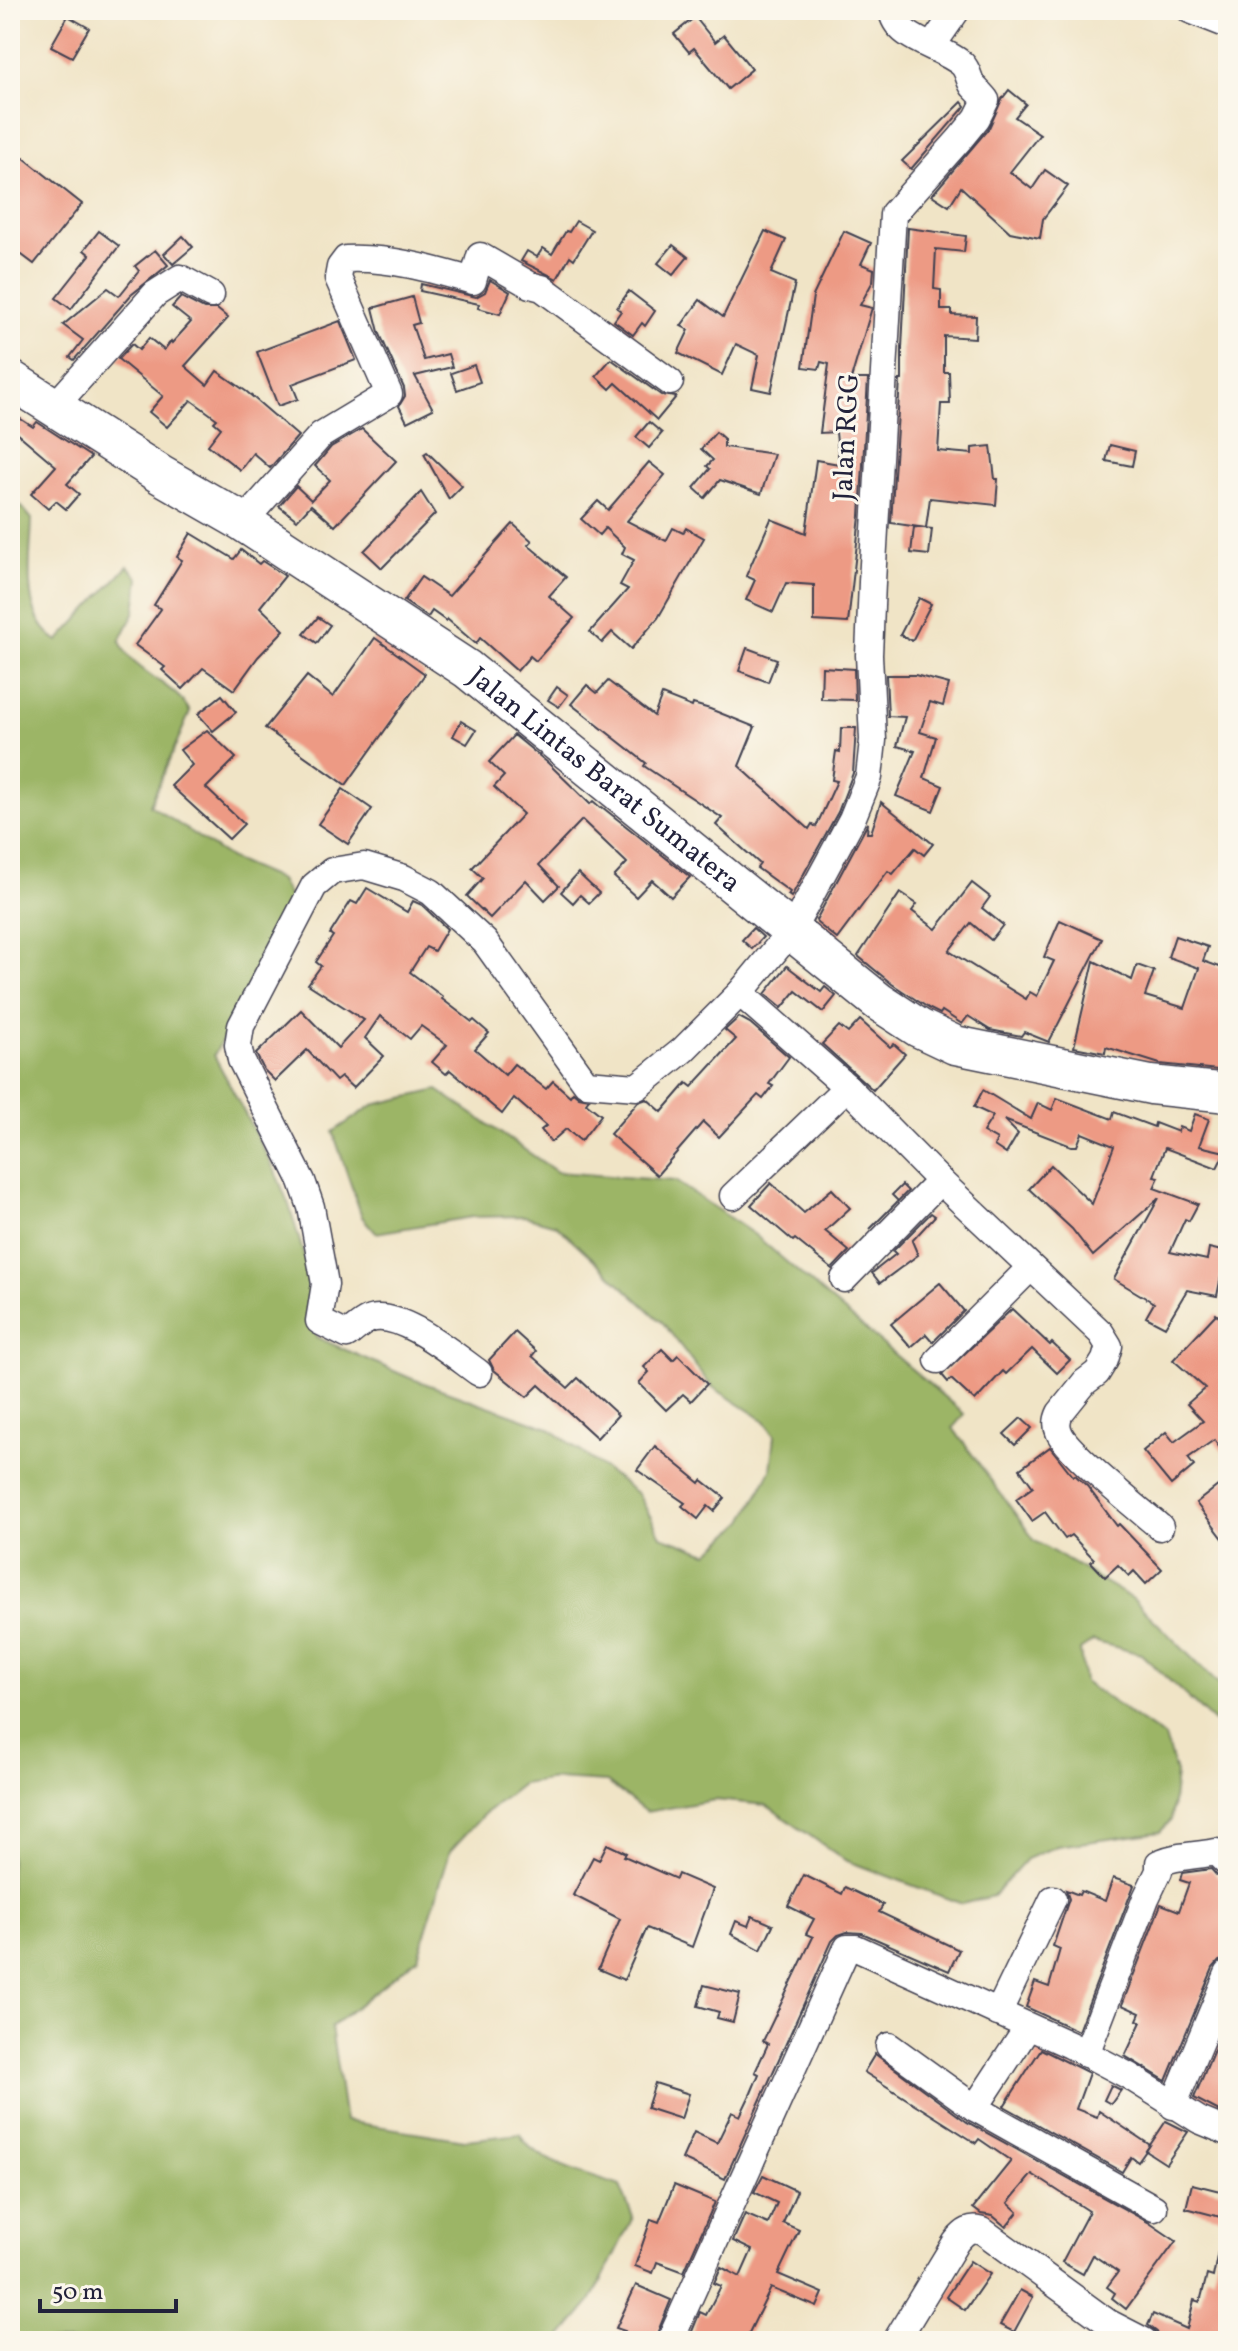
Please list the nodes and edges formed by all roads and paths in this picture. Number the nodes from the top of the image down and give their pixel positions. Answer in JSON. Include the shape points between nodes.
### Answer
{"nodes":[{"id":1,"x":892,"y":10,"type":"edge"},
{"id":2,"x":957,"y":10,"type":"edge"},
{"id":3,"x":1190,"y":10,"type":"edge"},
{"id":4,"x":1228,"y":25,"type":"edge"},
{"id":5,"x":932,"y":46,"type":"junction"},
{"id":6,"x":211,"y":295,"type":"dead end"},
{"id":7,"x":10,"y":379,"type":"edge"},
{"id":8,"x":670,"y":382,"type":"dead end"},
{"id":9,"x":54,"y":407,"type":"junction"},
{"id":10,"x":243,"y":522,"type":"junction"},
{"id":11,"x":792,"y":930,"type":"junction"},
{"id":12,"x":740,"y":993,"type":"junction"},
{"id":13,"x":847,"y":1087,"type":"junction"},
{"id":14,"x":1228,"y":1093,"type":"edge"},
{"id":15,"x":940,"y":1181,"type":"junction"},
{"id":16,"x":733,"y":1196,"type":"dead end"},
{"id":17,"x":1030,"y":1268,"type":"junction"},
{"id":18,"x":844,"y":1279,"type":"dead end"},
{"id":19,"x":938,"y":1360,"type":"dead end"},
{"id":20,"x":479,"y":1373,"type":"dead end"},
{"id":21,"x":1160,"y":1527,"type":"dead end"},
{"id":22,"x":1228,"y":1864,"type":"edge"},
{"id":23,"x":1053,"y":1899,"type":"dead end"},
{"id":24,"x":1228,"y":1974,"type":"edge"},
{"id":25,"x":998,"y":2013,"type":"junction"},
{"id":26,"x":1028,"y":2027,"type":"junction"},
{"id":27,"x":889,"y":2046,"type":"dead end"},
{"id":28,"x":1086,"y":2054,"type":"junction"},
{"id":29,"x":1173,"y":2106,"type":"junction"},
{"id":30,"x":975,"y":2108,"type":"junction"},
{"id":31,"x":1228,"y":2132,"type":"edge"},
{"id":32,"x":1154,"y":2208,"type":"dead end"},
{"id":33,"x":670,"y":2341,"type":"edge"},
{"id":34,"x":896,"y":2341,"type":"edge"},
{"id":35,"x":1144,"y":2341,"type":"edge"}],
"edges":[{"from":1,"to":5,"type":"street","name":"Jalan RGG","via":[[901,29]]},
{"from":2,"to":5,"type":"street"},
{"from":3,"to":4,"type":"street"},
{"from":5,"to":11,"type":"street","name":"Jalan RGG","via":[[964,66],[986,100],[977,118],[893,214],[872,582],[869,777]]},
{"from":6,"to":9,"type":"street","via":[[180,278],[155,294]]},
{"from":7,"to":9,"type":"highway","name":"Jalan Lintas Barat Sumatera"},
{"from":8,"to":10,"type":"street","via":[[542,288],[480,256],[473,281],[405,263],[346,259],[338,278],[389,394],[321,435]]},
{"from":9,"to":10,"type":"highway","name":"Jalan Lintas Barat Sumatera"},
{"from":10,"to":11,"type":"highway","name":"Jalan Lintas Barat Sumatera","via":[[467,669]]},
{"from":11,"to":12,"type":"street"},
{"from":11,"to":14,"type":"highway","name":"Jalan Lintas Barat Sumatera","via":[[879,1002],[955,1045],[1135,1082]]},
{"from":12,"to":13,"type":"street"},
{"from":12,"to":20,"type":"street","via":[[637,1087],[586,1083],[485,942],[431,892],[364,866],[332,871],[314,886],[241,1026],[238,1045],[311,1207],[325,1284],[319,1321],[347,1335],[368,1320],[392,1319]]},
{"from":13,"to":15,"type":"street"},
{"from":13,"to":16,"type":"street"},
{"from":15,"to":17,"type":"street"},
{"from":15,"to":18,"type":"street"},
{"from":17,"to":19,"type":"street"},
{"from":17,"to":21,"type":"street","via":[[1109,1346],[1097,1373],[1057,1418],[1059,1433]]},
{"from":22,"to":28,"type":"street","via":[[1216,1852],[1159,1863]]},
{"from":23,"to":25,"type":"street"},
{"from":24,"to":29,"type":"street"},
{"from":25,"to":26,"type":"street"},
{"from":25,"to":33,"type":"street","via":[[847,1948]]},
{"from":26,"to":28,"type":"street"},
{"from":26,"to":30,"type":"street"},
{"from":27,"to":30,"type":"street"},
{"from":28,"to":29,"type":"street"},
{"from":29,"to":31,"type":"street"},
{"from":30,"to":32,"type":"street"},
{"from":34,"to":35,"type":"street","via":[[956,2242],[975,2229],[1107,2322]]}]}
